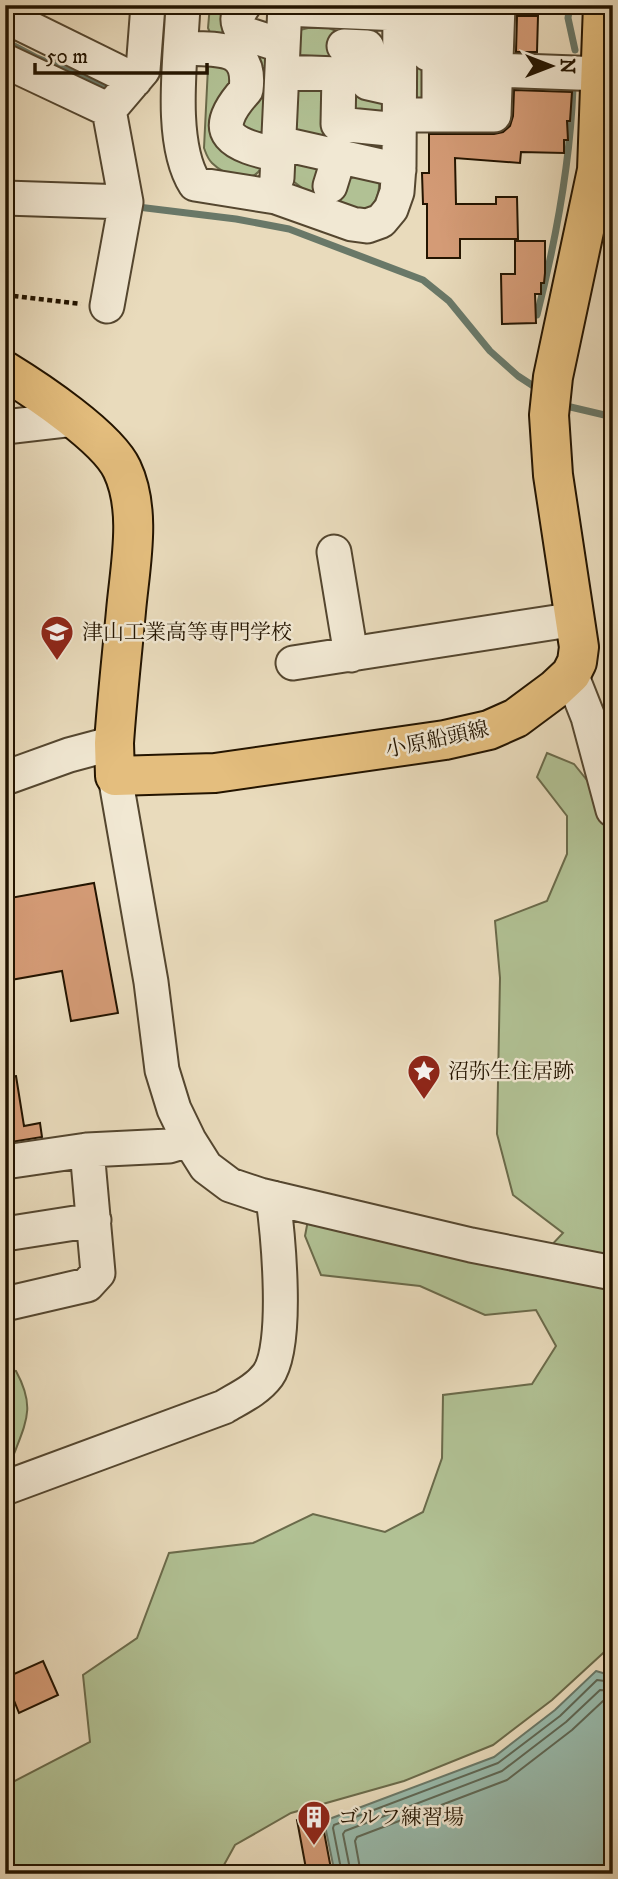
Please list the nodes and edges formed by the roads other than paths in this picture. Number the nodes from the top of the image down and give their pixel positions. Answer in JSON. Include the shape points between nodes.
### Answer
{"nodes":[{"id":1,"x":148,"y":5,"type":"edge"},
{"id":2,"x":183,"y":5,"type":"edge"},
{"id":3,"x":244,"y":5,"type":"edge"},
{"id":4,"x":471,"y":5,"type":"edge"},
{"id":5,"x":498,"y":5,"type":"edge"},
{"id":6,"x":603,"y":5,"type":"edge"},
{"id":7,"x":284,"y":7,"type":"edge"},
{"id":8,"x":346,"y":12,"type":"junction"},
{"id":9,"x":5,"y":16,"type":"edge"},
{"id":10,"x":429,"y":20,"type":"edge"},
{"id":11,"x":181,"y":48,"type":"junction"},
{"id":12,"x":282,"y":59,"type":"junction"},
{"id":13,"x":5,"y":61,"type":"edge"},
{"id":14,"x":495,"y":70,"type":"junction"},
{"id":15,"x":602,"y":74,"type":"junction"},
{"id":16,"x":135,"y":79,"type":"junction"},
{"id":17,"x":109,"y":110,"type":"junction"},
{"id":18,"x":399,"y":112,"type":"junction"},
{"id":19,"x":454,"y":115,"type":"junction"},
{"id":20,"x":278,"y":149,"type":"junction"},
{"id":21,"x":399,"y":170,"type":"junction"},
{"id":22,"x":605,"y":173,"type":"edge"},
{"id":23,"x":276,"y":197,"type":"junction"},
{"id":24,"x":5,"y":198,"type":"edge"},
{"id":25,"x":126,"y":202,"type":"junction"},
{"id":26,"x":107,"y":306,"type":"road end"},
{"id":27,"x":5,"y":370,"type":"edge"},
{"id":28,"x":74,"y":419,"type":"junction"},
{"id":29,"x":5,"y":427,"type":"edge"},
{"id":30,"x":334,"y":552,"type":"dead end"},
{"id":31,"x":576,"y":619,"type":"junction"},
{"id":32,"x":351,"y":655,"type":"junction"},
{"id":33,"x":293,"y":663,"type":"dead end"},
{"id":34,"x":572,"y":674,"type":"junction"},
{"id":35,"x":114,"y":760,"type":"junction"},
{"id":36,"x":5,"y":778,"type":"edge"},
{"id":37,"x":613,"y":810,"type":"edge"},
{"id":38,"x":189,"y":1140,"type":"junction"},
{"id":39,"x":88,"y":1150,"type":"junction"},
{"id":40,"x":5,"y":1162,"type":"edge"},
{"id":41,"x":273,"y":1198,"type":"junction"},
{"id":42,"x":94,"y":1220,"type":"junction"},
{"id":43,"x":5,"y":1234,"type":"edge"},
{"id":44,"x":613,"y":1273,"type":"edge"},
{"id":45,"x":5,"y":1304,"type":"edge"},
{"id":46,"x":5,"y":1488,"type":"edge"}],
"edges":[{"from":1,"to":16,"type":"street","via":[[142,70]]},
{"from":2,"to":11,"type":"street"},
{"from":3,"to":12,"type":"street","via":[[237,21],[243,33]]},
{"from":4,"to":19,"type":"street"},
{"from":5,"to":14,"type":"street"},
{"from":6,"to":15,"type":"main road"},
{"from":7,"to":8,"type":"street"},
{"from":7,"to":12,"type":"street"},
{"from":8,"to":10,"type":"street"},
{"from":8,"to":18,"type":"street","via":[[344,51],[367,47],[368,83]]},
{"from":9,"to":16,"type":"street"},
{"from":10,"to":18,"type":"street"},
{"from":10,"to":19,"type":"street"},
{"from":11,"to":20,"type":"street","via":[[236,53],[246,69],[246,90],[227,115],[228,134],[244,147]]},
{"from":11,"to":23,"type":"street","via":[[179,139],[185,167],[195,184]]},
{"from":12,"to":18,"type":"street","via":[[339,74],[338,124]]},
{"from":12,"to":20,"type":"street"},
{"from":13,"to":17,"type":"street"},
{"from":14,"to":15,"type":"street"},
{"from":14,"to":19,"type":"street","via":[[494,115]]},
{"from":15,"to":22,"type":"main road"},
{"from":16,"to":17,"type":"street"},
{"from":17,"to":25,"type":"street"},
{"from":18,"to":19,"type":"street"},
{"from":18,"to":21,"type":"street"},
{"from":20,"to":21,"type":"street","via":[[334,171]]},
{"from":20,"to":23,"type":"street"},
{"from":21,"to":23,"type":"street","via":[[391,209],[381,221],[367,226]]},
{"from":22,"to":31,"type":"main road","via":[[553,377],[548,415]]},
{"from":24,"to":25,"type":"street"},
{"from":25,"to":26,"type":"street"},
{"from":27,"to":28,"type":"main road"},
{"from":28,"to":29,"type":"street"},
{"from":28,"to":35,"type":"main road","via":[[110,451],[122,468],[132,501]]},
{"from":30,"to":32,"type":"street"},
{"from":31,"to":32,"type":"street"},
{"from":31,"to":34,"type":"main road","via":[[579,647]]},
{"from":32,"to":33,"type":"street"},
{"from":34,"to":35,"type":"main road","name":"小原船頭線","via":[[516,718],[489,730],[409,746],[215,773]]},
{"from":34,"to":37,"type":"street"},
{"from":35,"to":36,"type":"street","via":[[69,755]]},
{"from":35,"to":38,"type":"street","via":[[162,1070]]},
{"from":38,"to":39,"type":"street","via":[[169,1146]]},
{"from":38,"to":41,"type":"street","via":[[206,1167],[230,1185]]},
{"from":39,"to":40,"type":"street"},
{"from":39,"to":42,"type":"street"},
{"from":41,"to":44,"type":"street"},
{"from":41,"to":46,"type":"street","via":[[280,1305],[278,1346],[269,1374],[251,1392],[224,1407]]},
{"from":42,"to":43,"type":"street"},
{"from":42,"to":45,"type":"street","via":[[98,1273],[88,1285]]}]}
